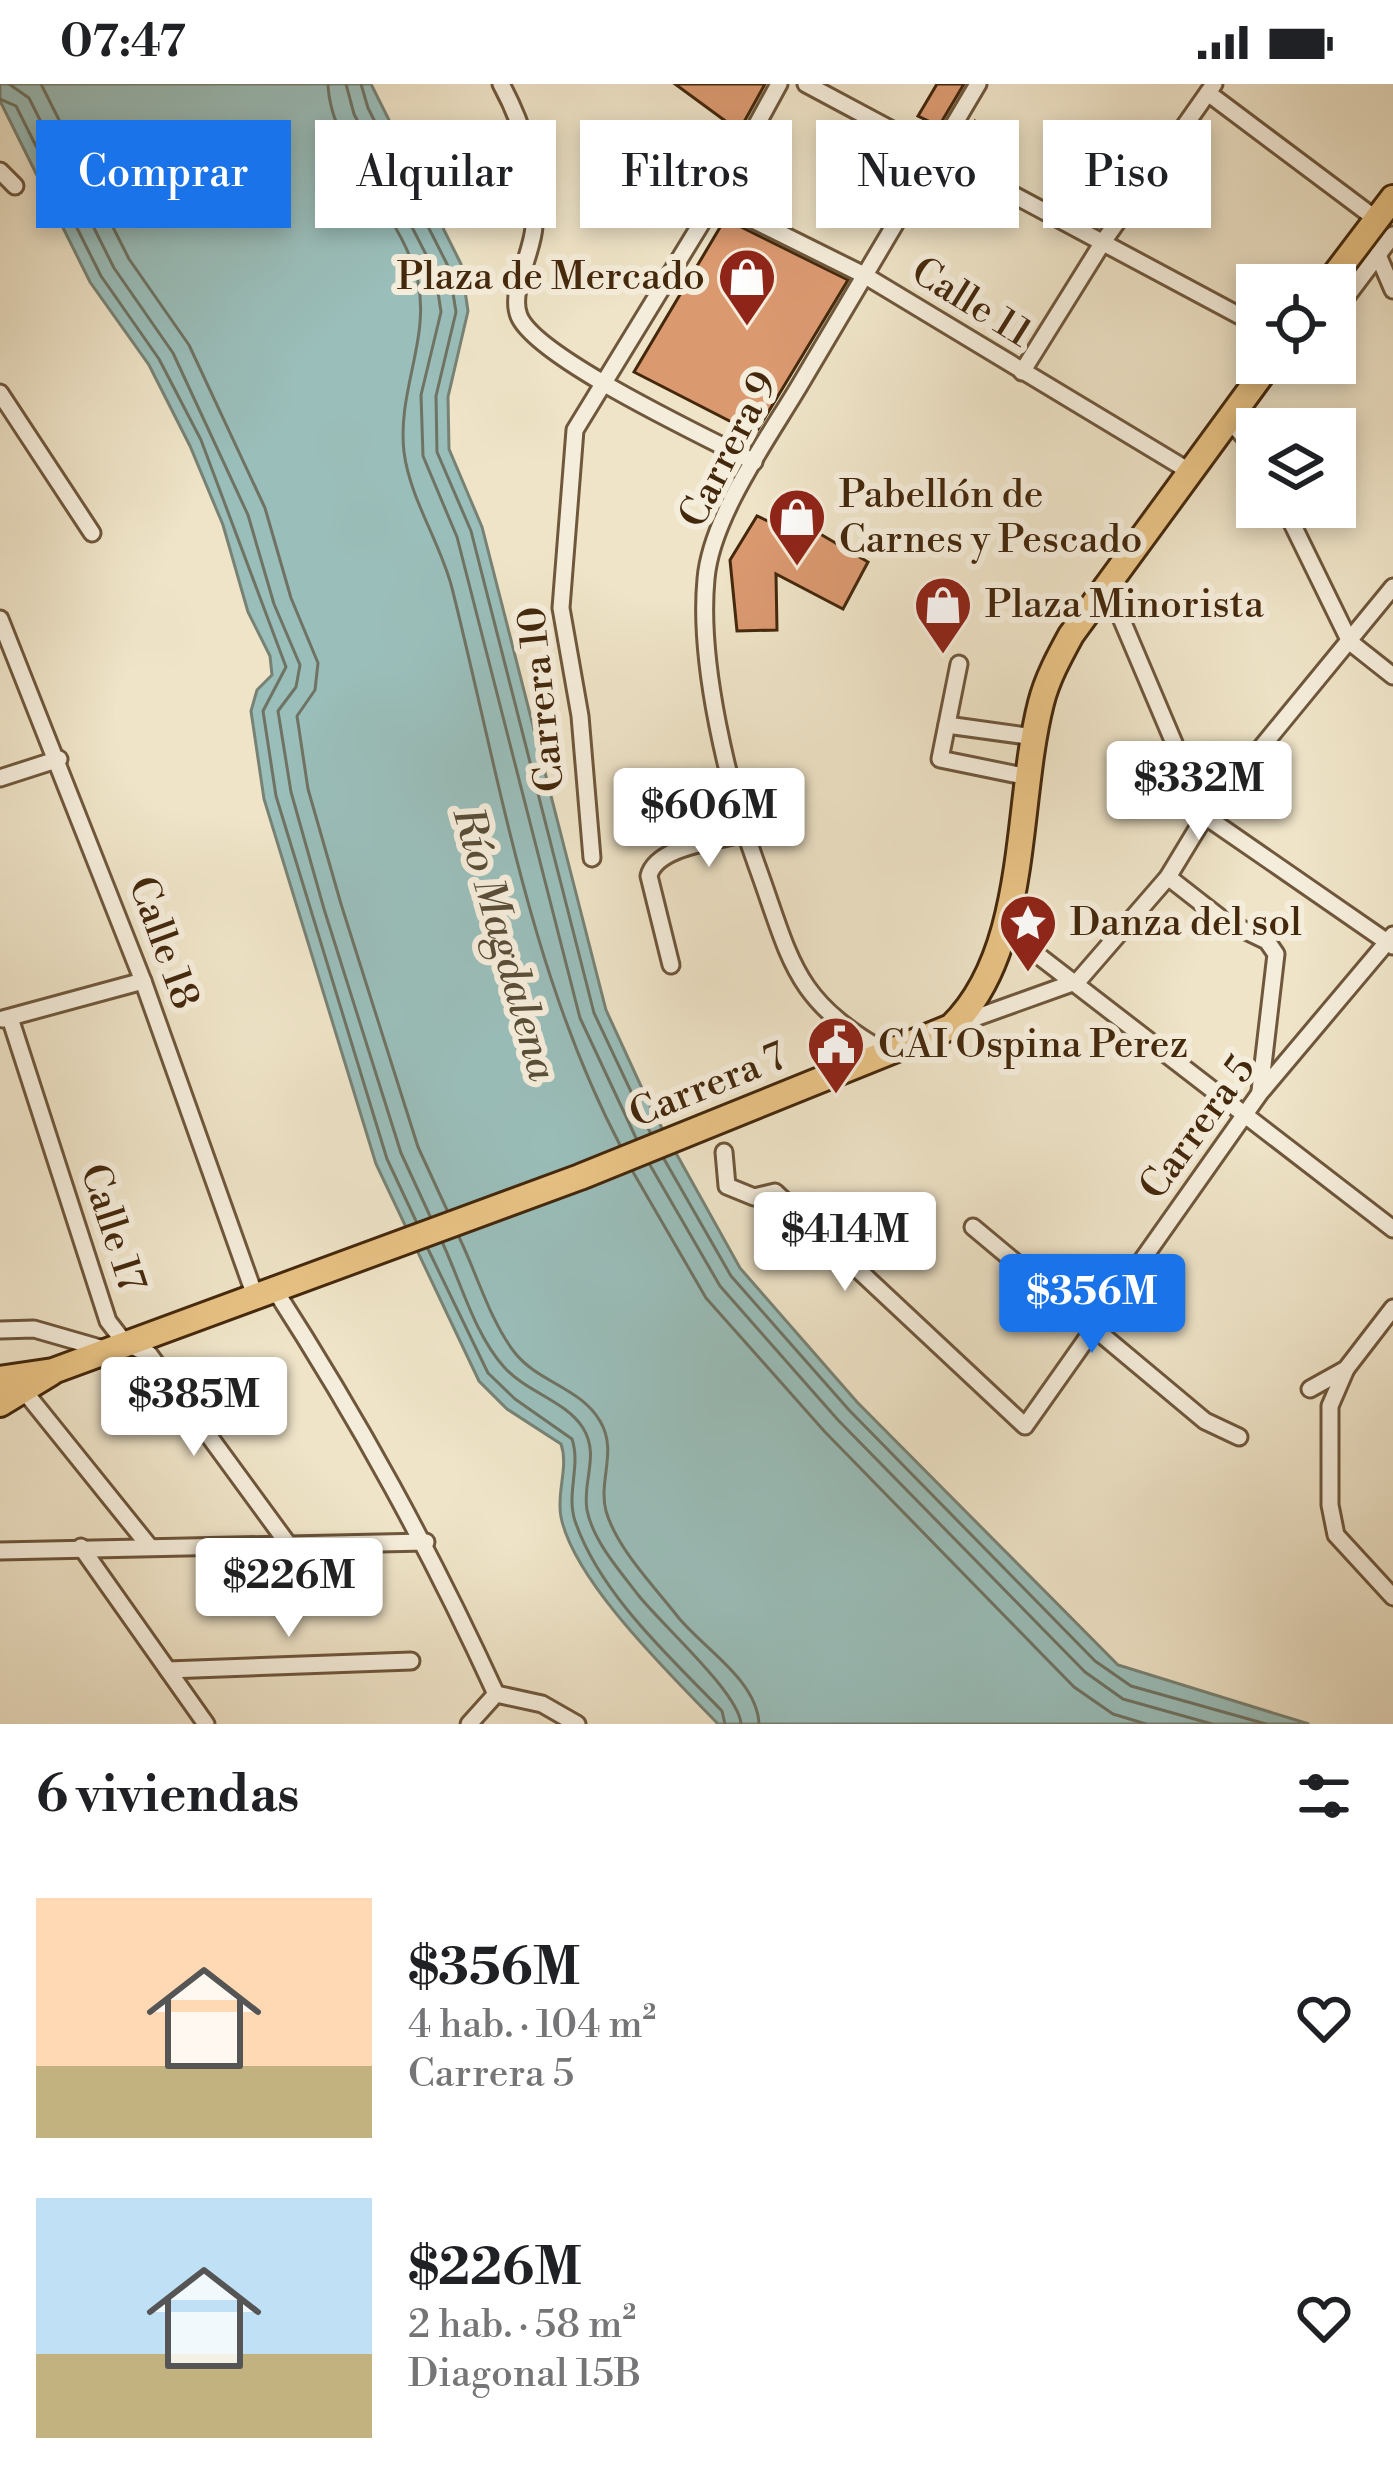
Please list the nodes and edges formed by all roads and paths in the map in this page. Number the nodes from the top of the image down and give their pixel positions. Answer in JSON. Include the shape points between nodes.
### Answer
{"nodes":[{"id":1,"x":501,"y":84,"type":"edge"},
{"id":2,"x":779,"y":84,"type":"edge"},
{"id":3,"x":806,"y":84,"type":"edge"},
{"id":4,"x":977,"y":84,"type":"edge"},
{"id":5,"x":1211,"y":88,"type":"edge"},
{"id":6,"x":759,"y":120,"type":"edge"},
{"id":7,"x":873,"y":120,"type":"edge"},
{"id":8,"x":956,"y":120,"type":"edge"},
{"id":9,"x":0,"y":171,"type":"edge"},
{"id":10,"x":15,"y":186,"type":"dead end"},
{"id":11,"x":1019,"y":197,"type":"edge"},
{"id":12,"x":1393,"y":197,"type":"edge"},
{"id":13,"x":1384,"y":227,"type":"edge"},
{"id":14,"x":698,"y":228,"type":"edge"},
{"id":15,"x":769,"y":228,"type":"edge"},
{"id":16,"x":892,"y":228,"type":"edge"},
{"id":17,"x":1103,"y":242,"type":"junction"},
{"id":18,"x":1378,"y":255,"type":"junction"},
{"id":19,"x":1348,"y":264,"type":"edge"},
{"id":20,"x":864,"y":275,"type":"junction"},
{"id":21,"x":1356,"y":284,"type":"edge"},
{"id":22,"x":1393,"y":290,"type":"edge"},
{"id":23,"x":1236,"y":314,"type":"edge"},
{"id":24,"x":1022,"y":372,"type":"junction"},
{"id":25,"x":602,"y":381,"type":"junction"},
{"id":26,"x":1254,"y":384,"type":"edge"},
{"id":27,"x":1,"y":396,"type":"edge"},
{"id":28,"x":1228,"y":419,"type":"junction"},
{"id":29,"x":1236,"y":428,"type":"edge"},
{"id":30,"x":754,"y":462,"type":"junction"},
{"id":31,"x":1189,"y":471,"type":"junction"},
{"id":32,"x":1294,"y":528,"type":"edge"},
{"id":33,"x":92,"y":532,"type":"dead end"},
{"id":34,"x":1108,"y":585,"type":"junction"},
{"id":35,"x":1393,"y":587,"type":"edge"},
{"id":36,"x":0,"y":619,"type":"edge"},
{"id":37,"x":1350,"y":642,"type":"junction"},
{"id":38,"x":959,"y":664,"type":"dead end"},
{"id":39,"x":1393,"y":676,"type":"edge"},
{"id":40,"x":947,"y":725,"type":"junction"},
{"id":41,"x":1034,"y":737,"type":"junction"},
{"id":42,"x":59,"y":759,"type":"junction"},
{"id":43,"x":1028,"y":777,"type":"junction"},
{"id":44,"x":0,"y":778,"type":"edge"},
{"id":45,"x":1205,"y":816,"type":"junction"},
{"id":46,"x":745,"y":833,"type":"junction"},
{"id":47,"x":592,"y":858,"type":"dead end"},
{"id":48,"x":1168,"y":877,"type":"junction"},
{"id":49,"x":1004,"y":928,"type":"junction"},
{"id":50,"x":1391,"y":941,"type":"edge"},
{"id":51,"x":671,"y":965,"type":"dead end"},
{"id":52,"x":143,"y":981,"type":"junction"},
{"id":53,"x":1078,"y":981,"type":"junction"},
{"id":54,"x":5,"y":1019,"type":"edge"},
{"id":55,"x":951,"y":1027,"type":"junction"},
{"id":56,"x":887,"y":1053,"type":"junction"},
{"id":57,"x":1260,"y":1094,"type":"junction"},
{"id":58,"x":1247,"y":1113,"type":"junction"},
{"id":59,"x":724,"y":1152,"type":"dead end"},
{"id":60,"x":974,"y":1227,"type":"dead end"},
{"id":61,"x":1393,"y":1229,"type":"edge"},
{"id":62,"x":263,"y":1290,"type":"junction"},
{"id":63,"x":1393,"y":1308,"type":"edge"},
{"id":64,"x":1098,"y":1327,"type":"junction"},
{"id":65,"x":0,"y":1330,"type":"edge"},
{"id":66,"x":116,"y":1347,"type":"junction"},
{"id":67,"x":1346,"y":1369,"type":"junction"},
{"id":68,"x":53,"y":1371,"type":"junction"},
{"id":69,"x":0,"y":1379,"type":"edge"},
{"id":70,"x":1310,"y":1389,"type":"dead end"},
{"id":71,"x":25,"y":1392,"type":"junction"},
{"id":72,"x":0,"y":1404,"type":"edge"},
{"id":73,"x":1239,"y":1437,"type":"dead end"},
{"id":74,"x":426,"y":1542,"type":"junction"},
{"id":75,"x":288,"y":1544,"type":"junction"},
{"id":76,"x":149,"y":1546,"type":"junction"},
{"id":77,"x":2,"y":1547,"type":"edge"},
{"id":78,"x":81,"y":1547,"type":"junction"},
{"id":79,"x":1393,"y":1597,"type":"edge"},
{"id":80,"x":411,"y":1661,"type":"dead end"},
{"id":81,"x":168,"y":1670,"type":"junction"},
{"id":82,"x":496,"y":1694,"type":"junction"},
{"id":83,"x":206,"y":1724,"type":"edge"},
{"id":84,"x":469,"y":1724,"type":"edge"},
{"id":85,"x":577,"y":1724,"type":"edge"}],
"edges":[{"from":1,"to":25,"type":"street","via":[[529,144],[534,227],[515,302],[520,319]]},
{"from":2,"to":6,"type":"street","name":"Carrera 10"},
{"from":3,"to":7,"type":"street"},
{"from":4,"to":8,"type":"street","name":"Carrera 9"},
{"from":5,"to":13,"type":"street"},
{"from":5,"to":17,"type":"street"},
{"from":9,"to":10,"type":"street"},
{"from":11,"to":17,"type":"street"},
{"from":12,"to":13,"type":"main road"},
{"from":13,"to":18,"type":"street"},
{"from":13,"to":19,"type":"main road"},
{"from":14,"to":25,"type":"street","name":"Carrera 10"},
{"from":15,"to":20,"type":"street","name":"Calle 11"},
{"from":16,"to":20,"type":"street","name":"Carrera 9"},
{"from":17,"to":23,"type":"street"},
{"from":17,"to":24,"type":"street"},
{"from":18,"to":21,"type":"street"},
{"from":18,"to":22,"type":"street"},
{"from":20,"to":24,"type":"street","name":"Calle 11"},
{"from":20,"to":30,"type":"street","name":"Carrera 9"},
{"from":24,"to":31,"type":"street","name":"Calle 11"},
{"from":25,"to":30,"type":"street"},
{"from":25,"to":47,"type":"street","name":"Carrera 10","via":[[574,430],[561,608]]},
{"from":26,"to":28,"type":"main road","name":"Carrera 7"},
{"from":27,"to":33,"type":"street"},
{"from":28,"to":29,"type":"street"},
{"from":28,"to":31,"type":"main road","name":"Carrera 7"},
{"from":30,"to":46,"type":"street","name":"Carrera 9","via":[[706,577],[706,642]]},
{"from":31,"to":34,"type":"main road","name":"Carrera 7"},
{"from":32,"to":37,"type":"street"},
{"from":34,"to":41,"type":"main road","name":"Carrera 7","via":[[1054,667]]},
{"from":34,"to":45,"type":"street"},
{"from":35,"to":37,"type":"street"},
{"from":36,"to":42,"type":"street","name":"Calle 18"},
{"from":37,"to":39,"type":"street"},
{"from":37,"to":45,"type":"street"},
{"from":38,"to":40,"type":"street"},
{"from":40,"to":41,"type":"street"},
{"from":40,"to":43,"type":"street","via":[[940,759]]},
{"from":41,"to":43,"type":"main road","name":"Carrera 7"},
{"from":42,"to":44,"type":"street"},
{"from":42,"to":52,"type":"street","name":"Calle 18"},
{"from":43,"to":49,"type":"main road","name":"Carrera 7"},
{"from":45,"to":48,"type":"street"},
{"from":45,"to":50,"type":"street"},
{"from":46,"to":51,"type":"street","via":[[652,866]]},
{"from":46,"to":56,"type":"street","name":"Carrera 9","via":[[798,980],[838,1025]]},
{"from":48,"to":53,"type":"street"},
{"from":48,"to":57,"type":"street","via":[[1276,954]]},
{"from":49,"to":53,"type":"street"},
{"from":49,"to":55,"type":"main road","name":"Carrera 7","via":[[989,978]]},
{"from":50,"to":57,"type":"street","name":"Carrera 5"},
{"from":52,"to":54,"type":"street"},
{"from":52,"to":62,"type":"street","name":"Calle 18"},
{"from":53,"to":55,"type":"street"},
{"from":53,"to":58,"type":"street"},
{"from":54,"to":66,"type":"street","name":"Calle 17"},
{"from":55,"to":56,"type":"main road","name":"Carrera 7"},
{"from":56,"to":62,"type":"main road","name":"Carrera 7","via":[[580,1177]]},
{"from":57,"to":58,"type":"street","name":"Carrera 5"},
{"from":58,"to":61,"type":"street"},
{"from":58,"to":64,"type":"street","name":"Carrera 5"},
{"from":59,"to":64,"type":"street","name":"Carrera 5","via":[[728,1186],[754,1197],[775,1192],[1025,1426]]},
{"from":60,"to":64,"type":"street"},
{"from":62,"to":66,"type":"main road","name":"Carrera 7"},
{"from":62,"to":74,"type":"street","name":"Calle 18","via":[[370,1438]]},
{"from":63,"to":67,"type":"street"},
{"from":64,"to":73,"type":"street","via":[[1205,1421]]},
{"from":65,"to":66,"type":"street"},
{"from":66,"to":68,"type":"main road","name":"Carrera 7"},
{"from":66,"to":75,"type":"street","name":"Calle 17","via":[[148,1354]]},
{"from":67,"to":70,"type":"street"},
{"from":67,"to":79,"type":"street","via":[[1330,1406],[1336,1535]]},
{"from":68,"to":69,"type":"main road","name":"Carrera 7"},
{"from":68,"to":71,"type":"main road","name":"Carrera 7"},
{"from":71,"to":72,"type":"main road","name":"Carrera 7"},
{"from":71,"to":76,"type":"street"},
{"from":74,"to":75,"type":"street"},
{"from":74,"to":82,"type":"street","name":"Calle 18"},
{"from":75,"to":76,"type":"street"},
{"from":76,"to":78,"type":"street"},
{"from":77,"to":78,"type":"street"},
{"from":78,"to":81,"type":"street"},
{"from":80,"to":81,"type":"street"},
{"from":81,"to":83,"type":"street"},
{"from":82,"to":84,"type":"street"},
{"from":82,"to":85,"type":"street","via":[[542,1704]]}]}
